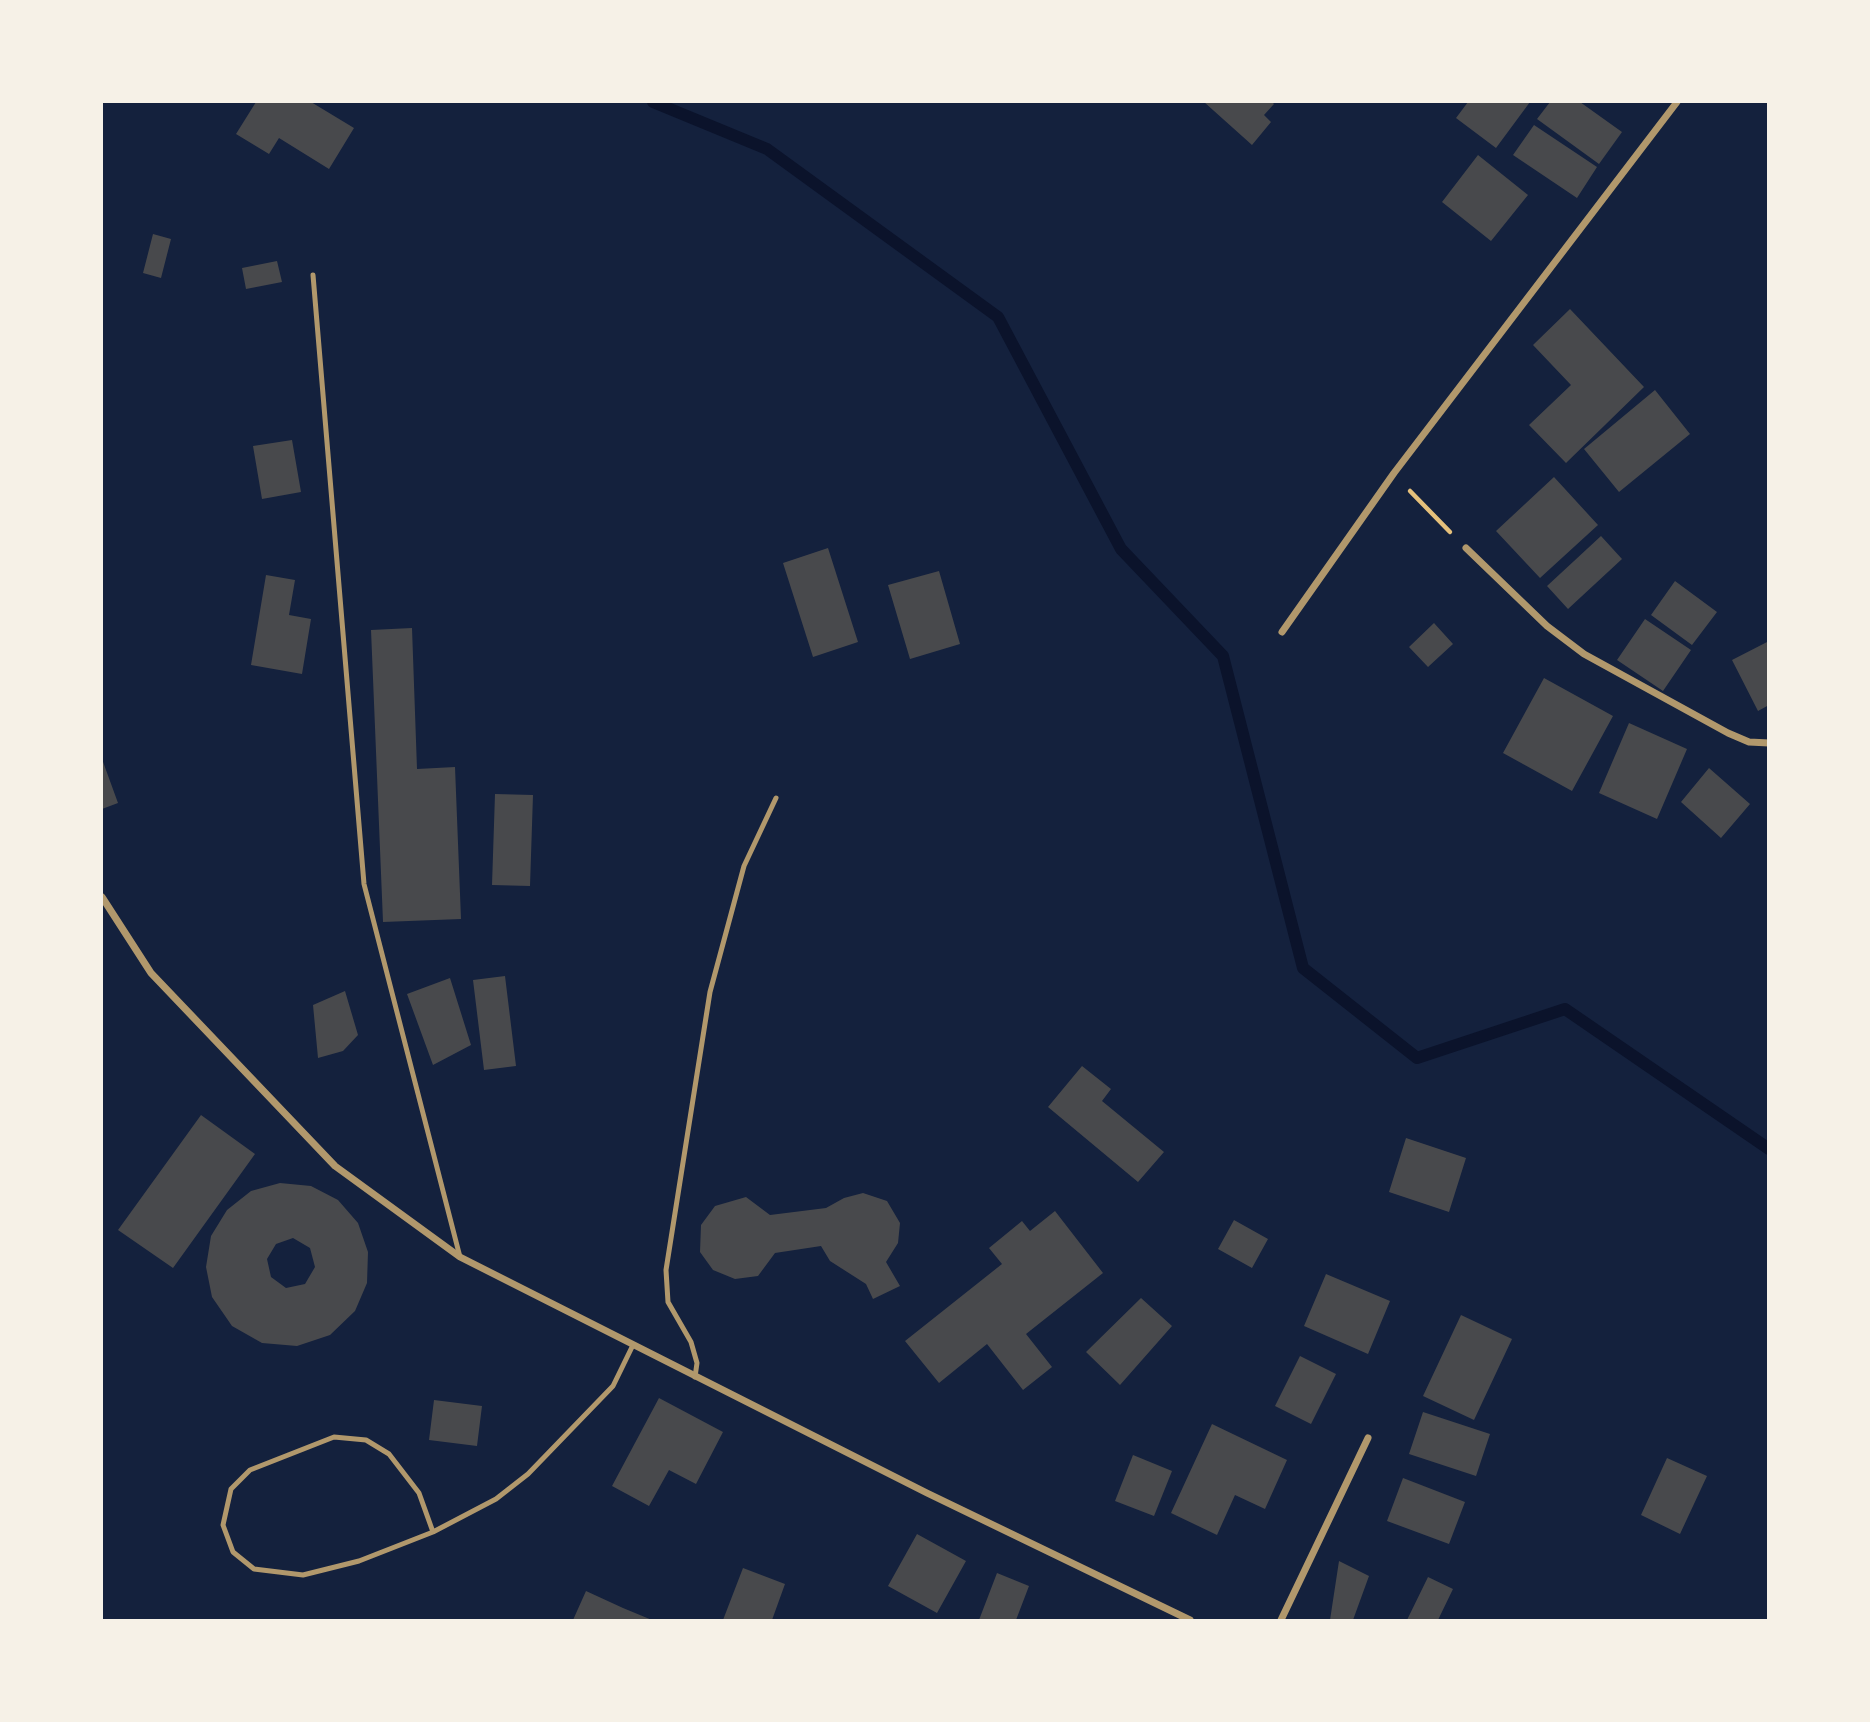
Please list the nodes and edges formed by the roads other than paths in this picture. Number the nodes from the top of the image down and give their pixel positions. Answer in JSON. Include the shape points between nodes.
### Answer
{"nodes":[{"id":1,"x":1677,"y":102,"type":"edge"},
{"id":2,"x":313,"y":275,"type":"dead end"},
{"id":3,"x":1466,"y":548,"type":"road end"},
{"id":4,"x":1282,"y":632,"type":"dead end"},
{"id":5,"x":1769,"y":743,"type":"edge"},
{"id":6,"x":776,"y":797,"type":"dead end"},
{"id":7,"x":102,"y":897,"type":"edge"},
{"id":8,"x":460,"y":1257,"type":"junction"},
{"id":9,"x":634,"y":1345,"type":"junction"},
{"id":10,"x":695,"y":1378,"type":"junction"},
{"id":11,"x":1368,"y":1438,"type":"dead end"},
{"id":12,"x":433,"y":1532,"type":"junction"},
{"id":13,"x":1190,"y":1620,"type":"edge"},
{"id":14,"x":1281,"y":1620,"type":"edge"}],
"edges":[{"from":1,"to":4,"type":"street","via":[[1394,473]]},
{"from":2,"to":8,"type":"lane","via":[[363,884]]},
{"from":3,"to":5,"type":"street","via":[[1547,626],[1584,654],[1728,733],[1749,742]]},
{"from":6,"to":10,"type":"lane","via":[[744,866],[710,992],[666,1270],[668,1302],[691,1342],[697,1363]]},
{"from":7,"to":8,"type":"street","via":[[151,973],[335,1166]]},
{"from":8,"to":9,"type":"street"},
{"from":9,"to":10,"type":"street"},
{"from":9,"to":12,"type":"lane","via":[[613,1386],[528,1474],[496,1499]]},
{"from":10,"to":13,"type":"street"},
{"from":11,"to":14,"type":"street"},
{"from":12,"to":12,"type":"lane","via":[[359,1561],[303,1575],[254,1569],[233,1552],[223,1525],[231,1489],[250,1470],[334,1437],[366,1440],[389,1454],[419,1493]]}]}
